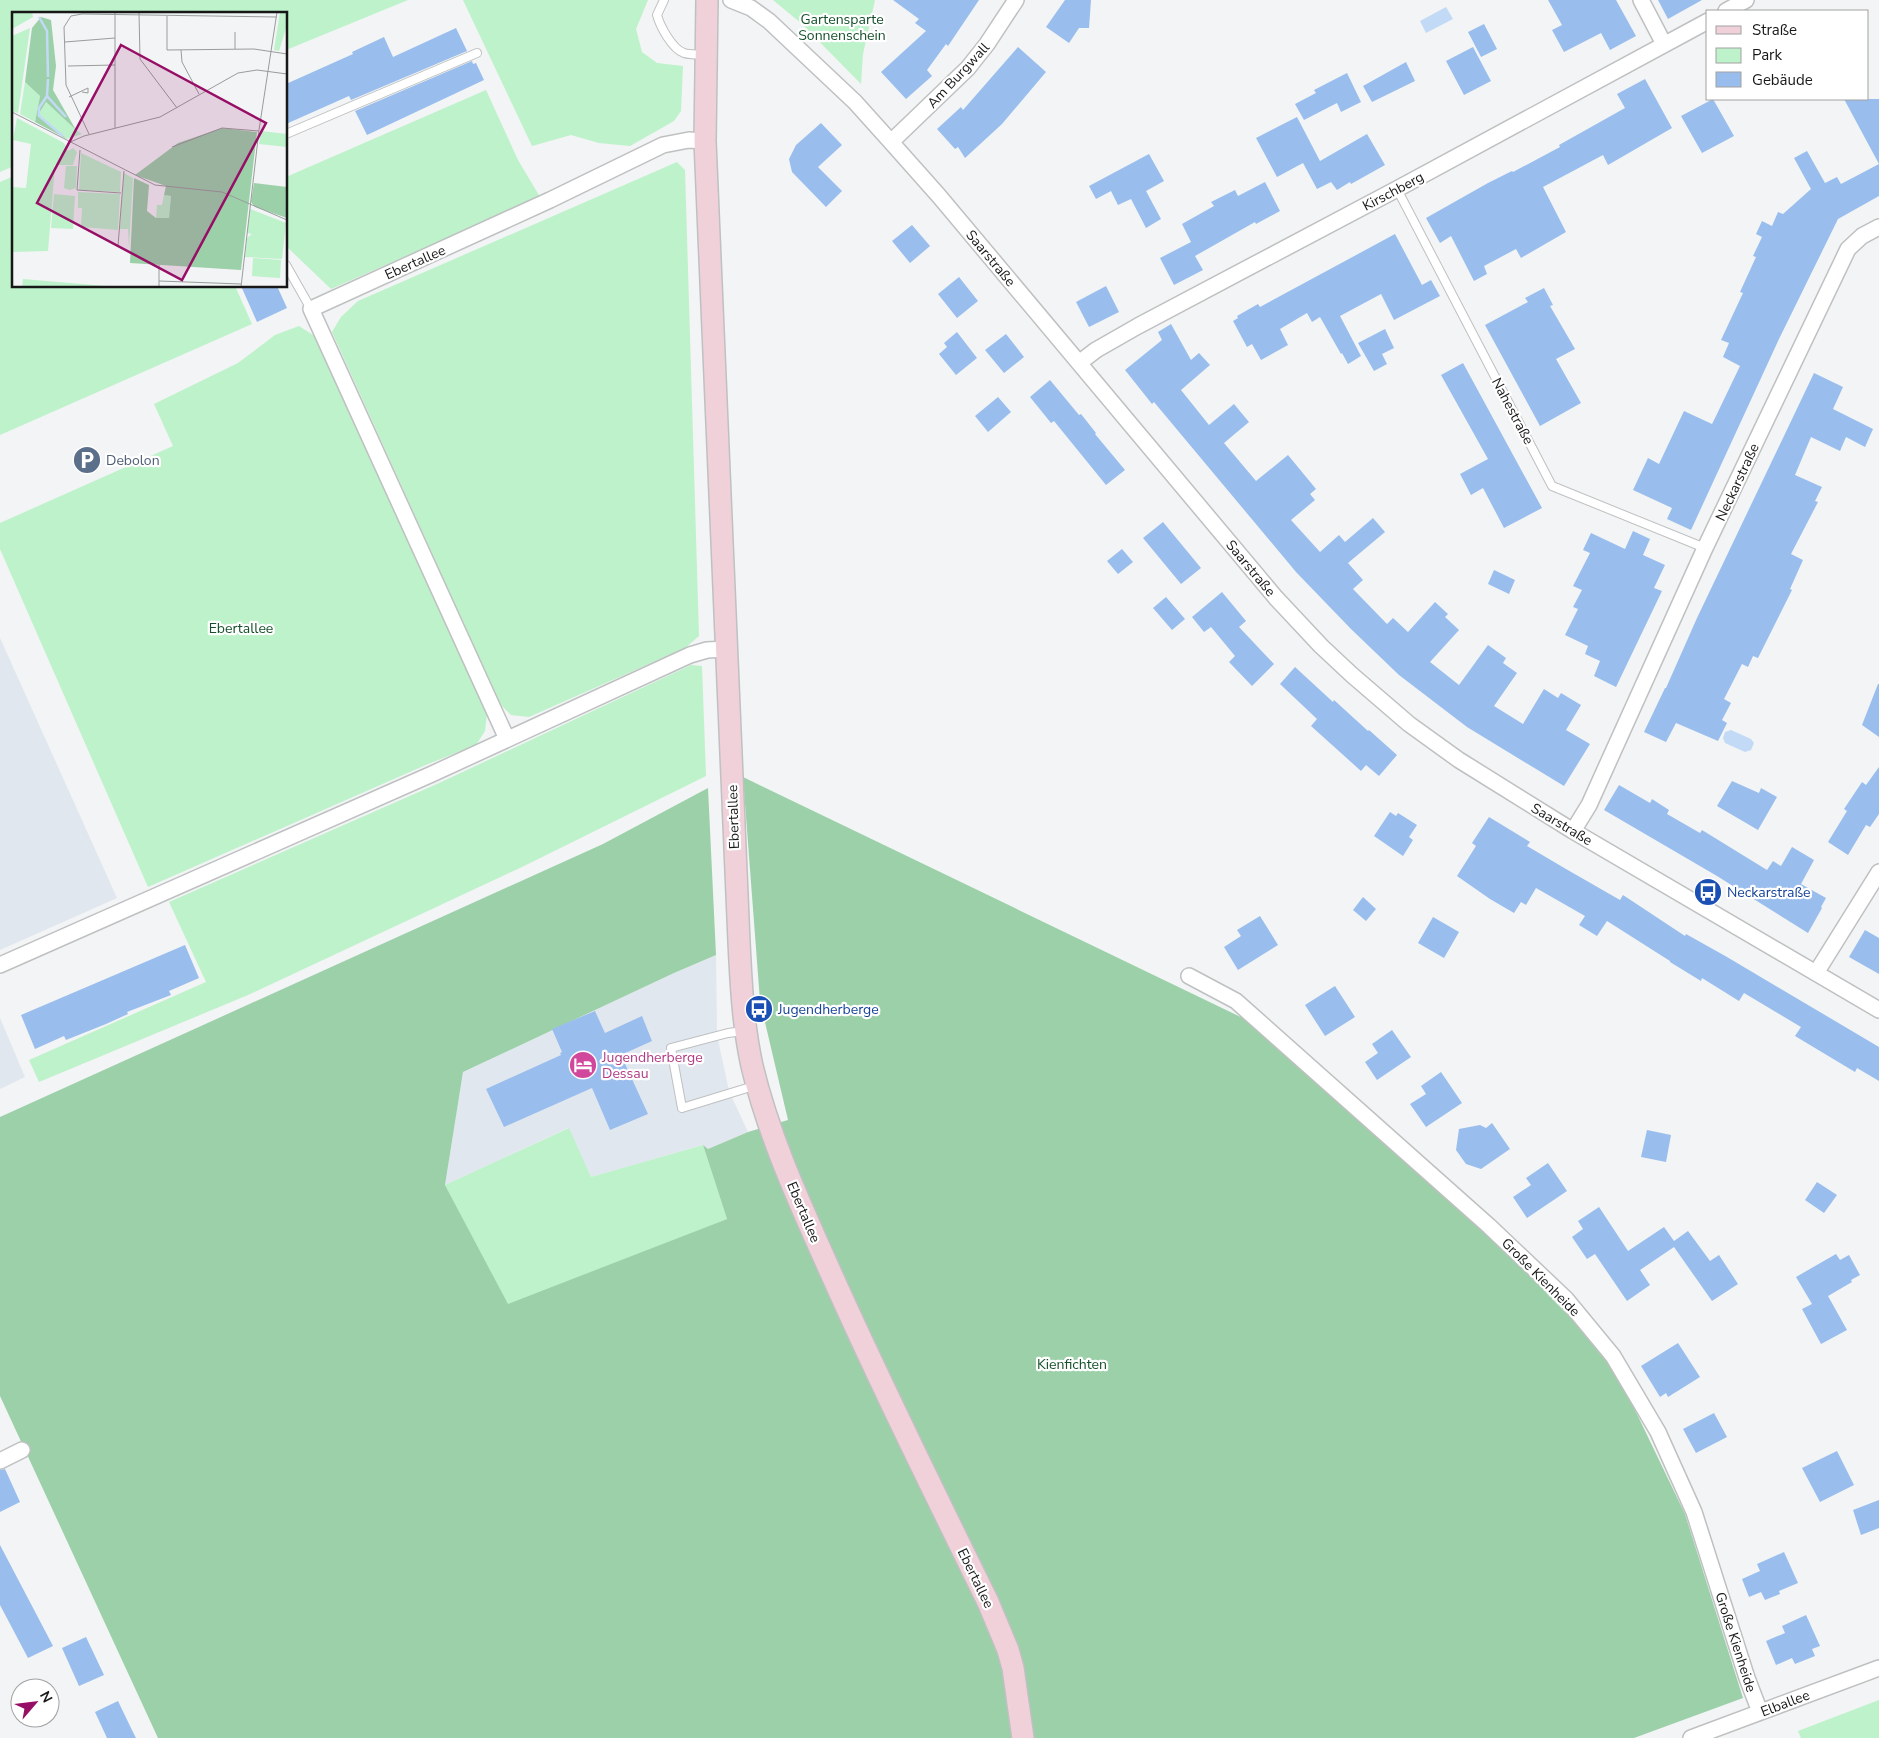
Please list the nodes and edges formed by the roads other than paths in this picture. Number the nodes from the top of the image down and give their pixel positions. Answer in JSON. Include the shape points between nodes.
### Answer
{"nodes":[{"id":1,"x":664,"y":0,"type":"edge"},
{"id":2,"x":707,"y":0,"type":"edge"},
{"id":3,"x":731,"y":0,"type":"edge"},
{"id":4,"x":1016,"y":0,"type":"edge"},
{"id":5,"x":1641,"y":0,"type":"edge"},
{"id":6,"x":1746,"y":0,"type":"edge"},
{"id":7,"x":1728,"y":10,"type":"edge"},
{"id":8,"x":1706,"y":22,"type":"edge"},
{"id":9,"x":1664,"y":44,"type":"junction"},
{"id":10,"x":477,"y":53,"type":"dead end"},
{"id":11,"x":706,"y":55,"type":"junction"},
{"id":12,"x":288,"y":133,"type":"edge"},
{"id":13,"x":705,"y":141,"type":"junction"},
{"id":14,"x":891,"y":142,"type":"junction"},
{"id":15,"x":1397,"y":189,"type":"junction"},
{"id":16,"x":1879,"y":227,"type":"edge"},
{"id":17,"x":288,"y":269,"type":"edge"},
{"id":18,"x":311,"y":309,"type":"junction"},
{"id":19,"x":1079,"y":363,"type":"junction"},
{"id":20,"x":1705,"y":548,"type":"junction"},
{"id":21,"x":727,"y":649,"type":"junction"},
{"id":22,"x":507,"y":739,"type":"junction"},
{"id":23,"x":1573,"y":831,"type":"junction"},
{"id":24,"x":1879,"y":872,"type":"edge"},
{"id":25,"x":0,"y":965,"type":"edge"},
{"id":26,"x":1816,"y":973,"type":"junction"},
{"id":27,"x":1189,"y":976,"type":"dead end"},
{"id":28,"x":1879,"y":1010,"type":"edge"},
{"id":29,"x":746,"y":1031,"type":"junction"},
{"id":30,"x":757,"y":1085,"type":"junction"},
{"id":31,"x":22,"y":1450,"type":"dead end"},
{"id":32,"x":0,"y":1461,"type":"edge"},
{"id":33,"x":1879,"y":1668,"type":"edge"},
{"id":34,"x":1760,"y":1712,"type":"junction"},
{"id":35,"x":1023,"y":1738,"type":"edge"},
{"id":36,"x":1691,"y":1738,"type":"edge"}],
"edges":[{"from":1,"to":11,"type":"lane","via":[[657,15],[664,32],[684,53]]},
{"from":2,"to":11,"type":"street","name":"Ebertallee"},
{"from":3,"to":14,"type":"street","name":"Saarstraße","via":[[751,8],[769,21]]},
{"from":4,"to":14,"type":"street","name":"Am Burgwall","via":[[968,68]]},
{"from":5,"to":9,"type":"street"},
{"from":6,"to":7,"type":"street"},
{"from":8,"to":9,"type":"street","name":"Kirschberg"},
{"from":9,"to":15,"type":"street","name":"Kirschberg"},
{"from":10,"to":12,"type":"lane"},
{"from":11,"to":13,"type":"street","name":"Ebertallee"},
{"from":13,"to":18,"type":"street","name":"Ebertallee","via":[[690,140],[662,146]]},
{"from":13,"to":21,"type":"street","name":"Ebertallee"},
{"from":14,"to":19,"type":"street","name":"Saarstraße"},
{"from":15,"to":19,"type":"street","name":"Kirschberg","via":[[1138,326]]},
{"from":15,"to":20,"type":"lane","name":"Nahestraße","via":[[1552,486]]},
{"from":16,"to":20,"type":"street","name":"Neckarstraße","via":[[1848,249]]},
{"from":17,"to":18,"type":"lane"},
{"from":18,"to":22,"type":"street"},
{"from":19,"to":23,"type":"street","name":"Saarstraße","via":[[1276,598],[1321,646],[1430,740]]},
{"from":20,"to":23,"type":"street","name":"Neckarstraße","via":[[1589,806]]},
{"from":21,"to":22,"type":"street","via":[[690,655]]},
{"from":21,"to":29,"type":"street","name":"Ebertallee","via":[[738,942]]},
{"from":22,"to":25,"type":"street"},
{"from":23,"to":26,"type":"street","name":"Saarstraße"},
{"from":24,"to":26,"type":"street"},
{"from":26,"to":28,"type":"street","name":"Saarstraße"},
{"from":27,"to":34,"type":"street","name":"Große Kienheide","via":[[1236,1001],[1489,1226],[1566,1299],[1613,1356],[1658,1432],[1694,1512],[1746,1678]]},
{"from":29,"to":30,"type":"street","name":"Ebertallee"},
{"from":29,"to":30,"type":"lane","via":[[671,1048],[682,1108]]},
{"from":30,"to":35,"type":"street","name":"Ebertallee","via":[[789,1176],[834,1281],[988,1602],[1013,1668]]},
{"from":31,"to":32,"type":"street"},
{"from":33,"to":34,"type":"street","name":"Elballee"},
{"from":34,"to":36,"type":"street","name":"Elballee"}]}
